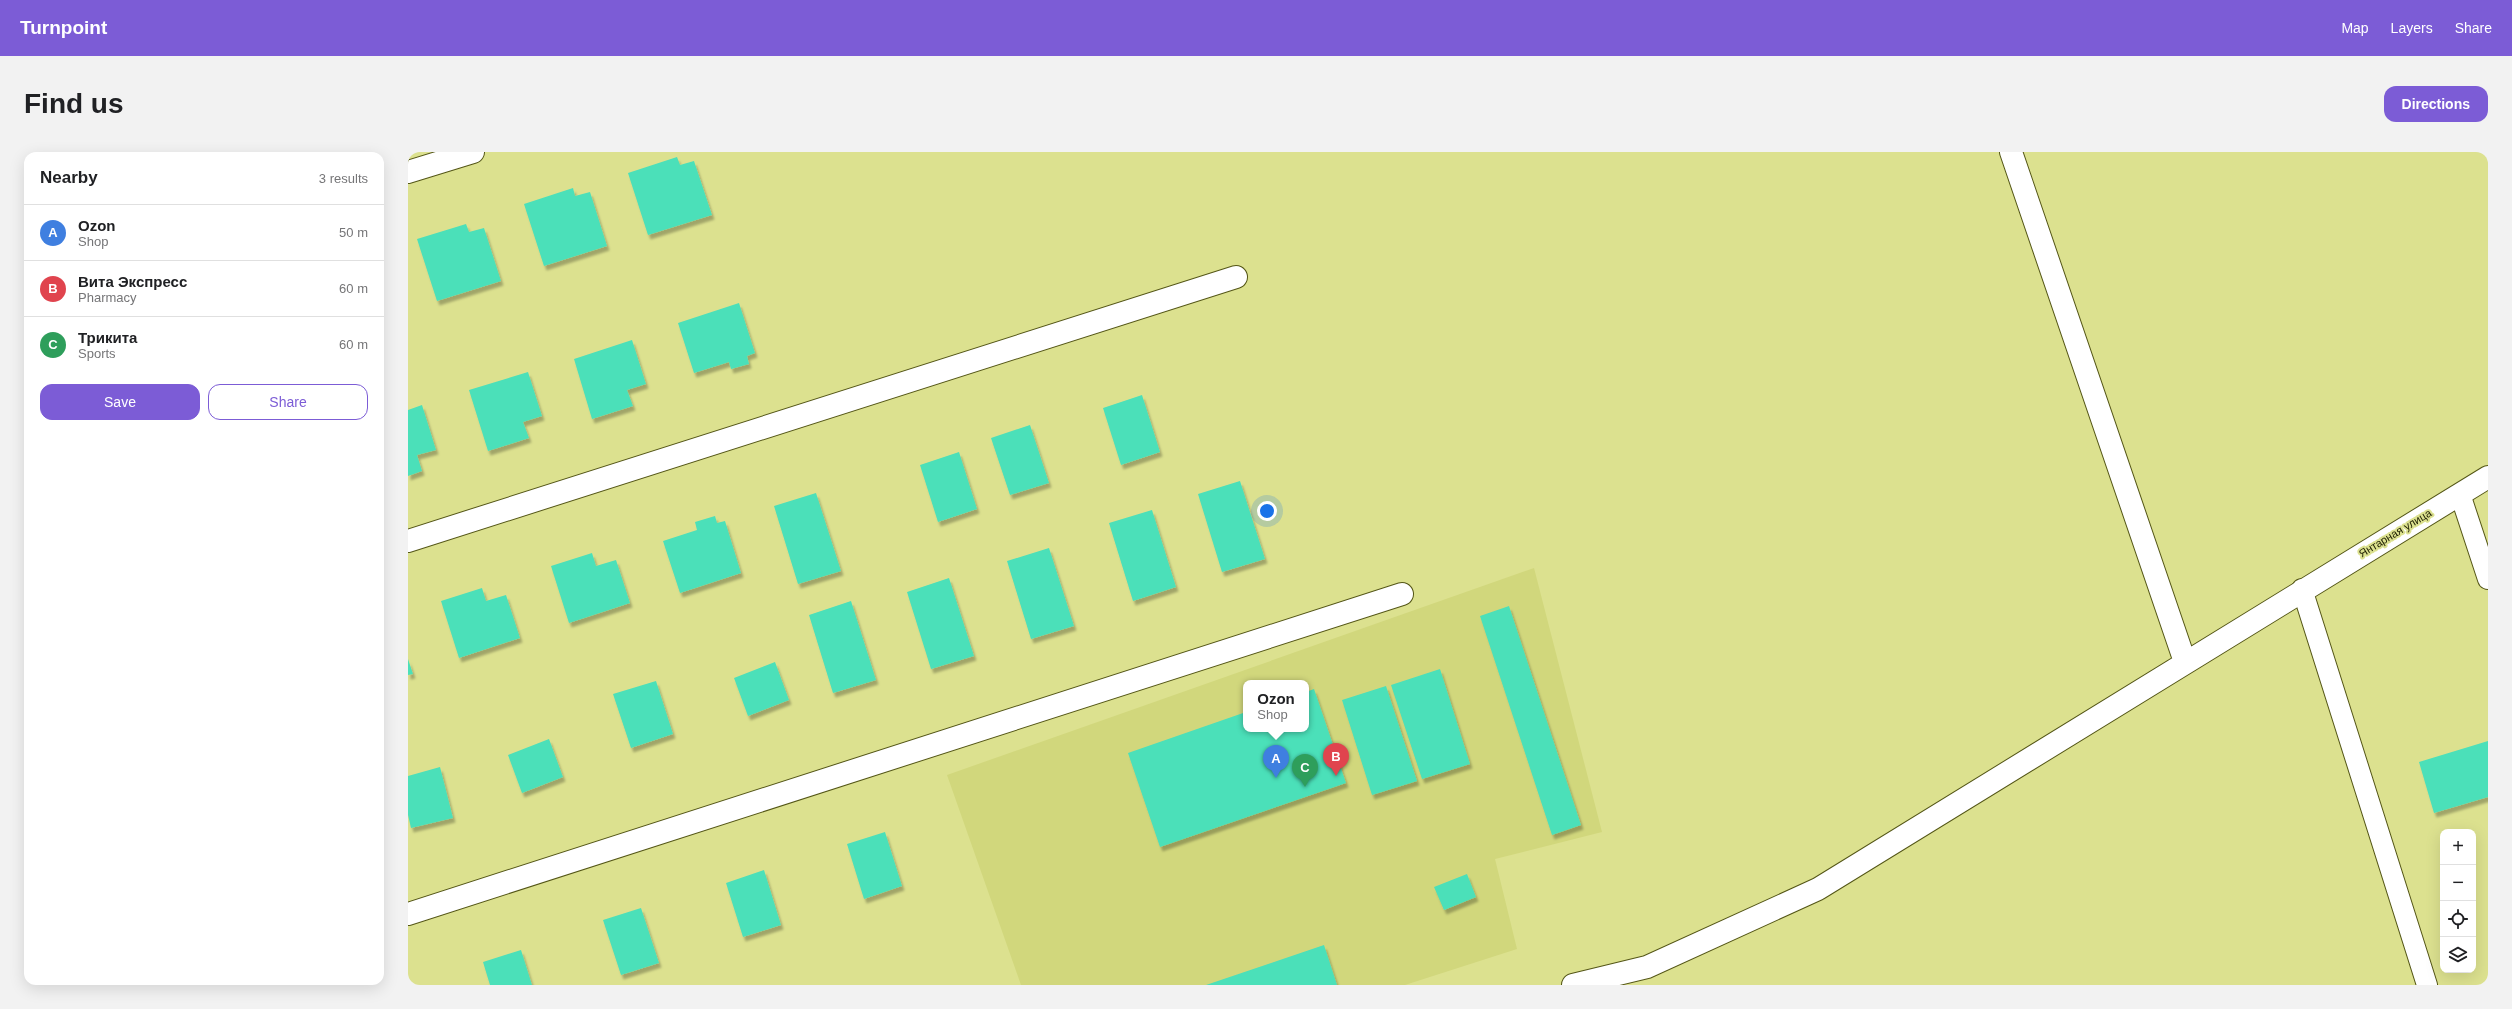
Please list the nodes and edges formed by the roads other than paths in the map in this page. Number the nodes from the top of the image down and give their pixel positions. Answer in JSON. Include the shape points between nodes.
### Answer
{"nodes":[{"id":1,"x":472,"y":152,"type":"edge"},
{"id":2,"x":2012,"y":152,"type":"edge"},
{"id":3,"x":408,"y":172,"type":"edge"},
{"id":4,"x":1236,"y":277,"type":"dead end"},
{"id":5,"x":2488,"y":477,"type":"edge"},
{"id":6,"x":2460,"y":494,"type":"junction"},
{"id":7,"x":408,"y":541,"type":"edge"},
{"id":8,"x":2488,"y":579,"type":"edge"},
{"id":9,"x":2302,"y":589,"type":"junction"},
{"id":10,"x":1402,"y":594,"type":"dead end"},
{"id":11,"x":2185,"y":662,"type":"junction"},
{"id":12,"x":408,"y":914,"type":"edge"},
{"id":13,"x":1573,"y":985,"type":"edge"},
{"id":14,"x":2427,"y":985,"type":"edge"}],
"edges":[{"from":1,"to":3,"type":"street"},
{"from":2,"to":11,"type":"street"},
{"from":4,"to":7,"type":"street"},
{"from":5,"to":6,"type":"street","name":"Янтарная улица"},
{"from":6,"to":8,"type":"lane"},
{"from":6,"to":9,"type":"street","name":"Янтарная улица"},
{"from":9,"to":11,"type":"street","name":"Янтарная улица"},
{"from":9,"to":14,"type":"lane"},
{"from":10,"to":12,"type":"street"},
{"from":11,"to":13,"type":"street","name":"Янтарная улица","via":[[1818,889],[1647,967]]}]}
